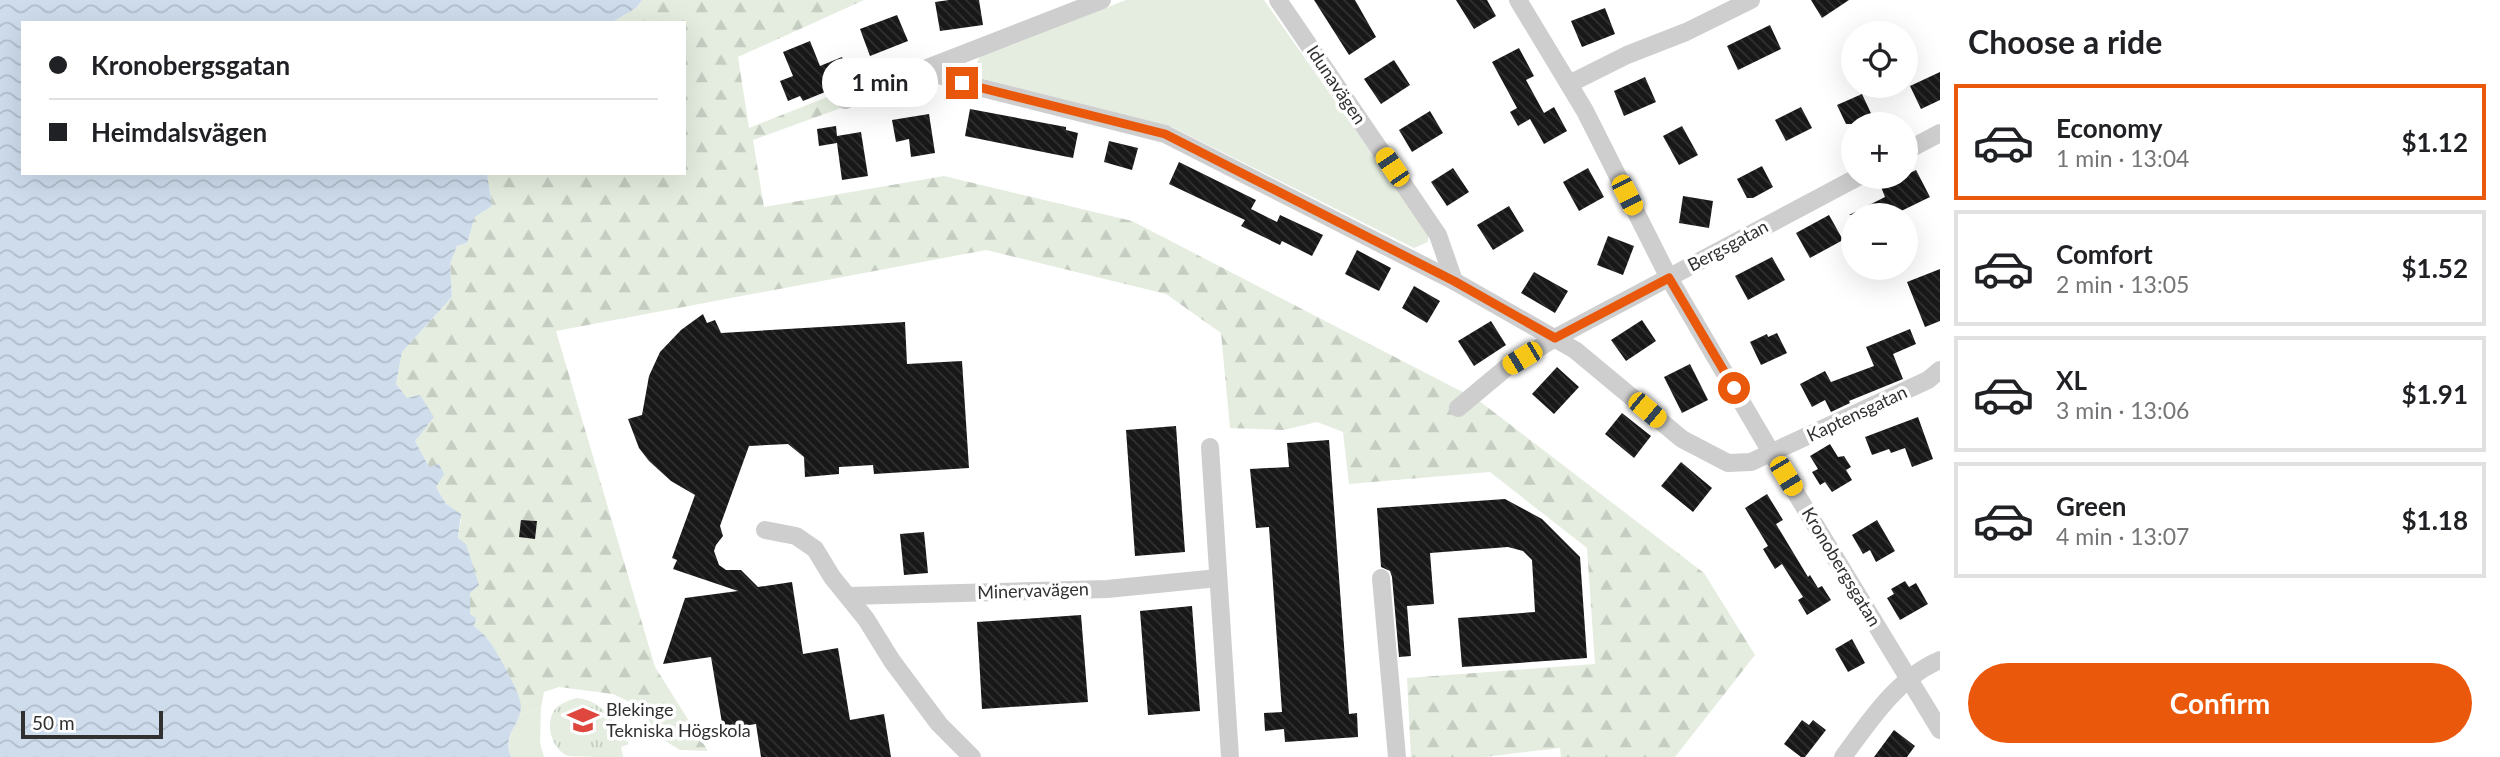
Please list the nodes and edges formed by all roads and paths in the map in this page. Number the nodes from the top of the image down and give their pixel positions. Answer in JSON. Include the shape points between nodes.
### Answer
{"nodes":[{"id":1,"x":1102,"y":0,"type":"edge"},
{"id":2,"x":1278,"y":0,"type":"edge"},
{"id":3,"x":1518,"y":0,"type":"edge"},
{"id":4,"x":1751,"y":0,"type":"edge"},
{"id":5,"x":926,"y":69,"type":"junction"},
{"id":6,"x":1569,"y":85,"type":"junction"},
{"id":7,"x":845,"y":100,"type":"dead end"},
{"id":8,"x":1940,"y":133,"type":"edge"},
{"id":9,"x":1918,"y":145,"type":"edge"},
{"id":10,"x":1841,"y":186,"type":"edge"},
{"id":11,"x":1669,"y":278,"type":"junction"},
{"id":12,"x":1454,"y":281,"type":"junction"},
{"id":13,"x":1555,"y":338,"type":"junction"},
{"id":14,"x":1940,"y":370,"type":"edge"},
{"id":15,"x":1458,"y":408,"type":"dead end"},
{"id":16,"x":1210,"y":447,"type":"dead end"},
{"id":17,"x":1772,"y":454,"type":"junction"},
{"id":18,"x":765,"y":530,"type":"dead end"},
{"id":19,"x":1218,"y":578,"type":"junction"},
{"id":20,"x":1381,"y":578,"type":"dead end"},
{"id":21,"x":848,"y":596,"type":"junction"},
{"id":22,"x":1940,"y":660,"type":"edge"},
{"id":23,"x":1910,"y":679,"type":"junction"},
{"id":24,"x":1940,"y":730,"type":"edge"},
{"id":25,"x":972,"y":757,"type":"edge"},
{"id":26,"x":1230,"y":757,"type":"edge"},
{"id":27,"x":1397,"y":757,"type":"edge"},
{"id":28,"x":1843,"y":757,"type":"edge"}],
"edges":[{"from":1,"to":5,"type":"street"},
{"from":2,"to":12,"type":"street","name":"Idunavägen","via":[[1438,235]]},
{"from":3,"to":6,"type":"street","name":"Kronobergsgatan"},
{"from":4,"to":6,"type":"street"},
{"from":5,"to":7,"type":"street"},
{"from":5,"to":12,"type":"street","via":[[962,83],[1165,134]]},
{"from":6,"to":11,"type":"street","name":"Kronobergsgatan"},
{"from":8,"to":9,"type":"street"},
{"from":10,"to":11,"type":"street","name":"Bergsgatan"},
{"from":11,"to":13,"type":"street","name":"Bergsgatan"},
{"from":11,"to":17,"type":"street","name":"Kronobergsgatan"},
{"from":12,"to":13,"type":"street"},
{"from":13,"to":15,"type":"street","name":"Bergsgatan","via":[[1506,368]]},
{"from":13,"to":17,"type":"street","via":[[1682,439],[1728,463],[1751,462]]},
{"from":14,"to":17,"type":"street","name":"Kaptensgatan","via":[[1928,380]]},
{"from":16,"to":19,"type":"street"},
{"from":17,"to":23,"type":"street","name":"Kronobergsgatan"},
{"from":18,"to":21,"type":"street","via":[[796,536],[815,549]]},
{"from":19,"to":21,"type":"street","name":"Minervavägen","via":[[1107,589]]},
{"from":19,"to":26,"type":"street"},
{"from":20,"to":27,"type":"street"},
{"from":21,"to":25,"type":"street","via":[[939,724]]},
{"from":22,"to":23,"type":"street"},
{"from":23,"to":24,"type":"street","name":"Kronobergsgatan"},
{"from":23,"to":28,"type":"street","via":[[1883,704]]}]}
